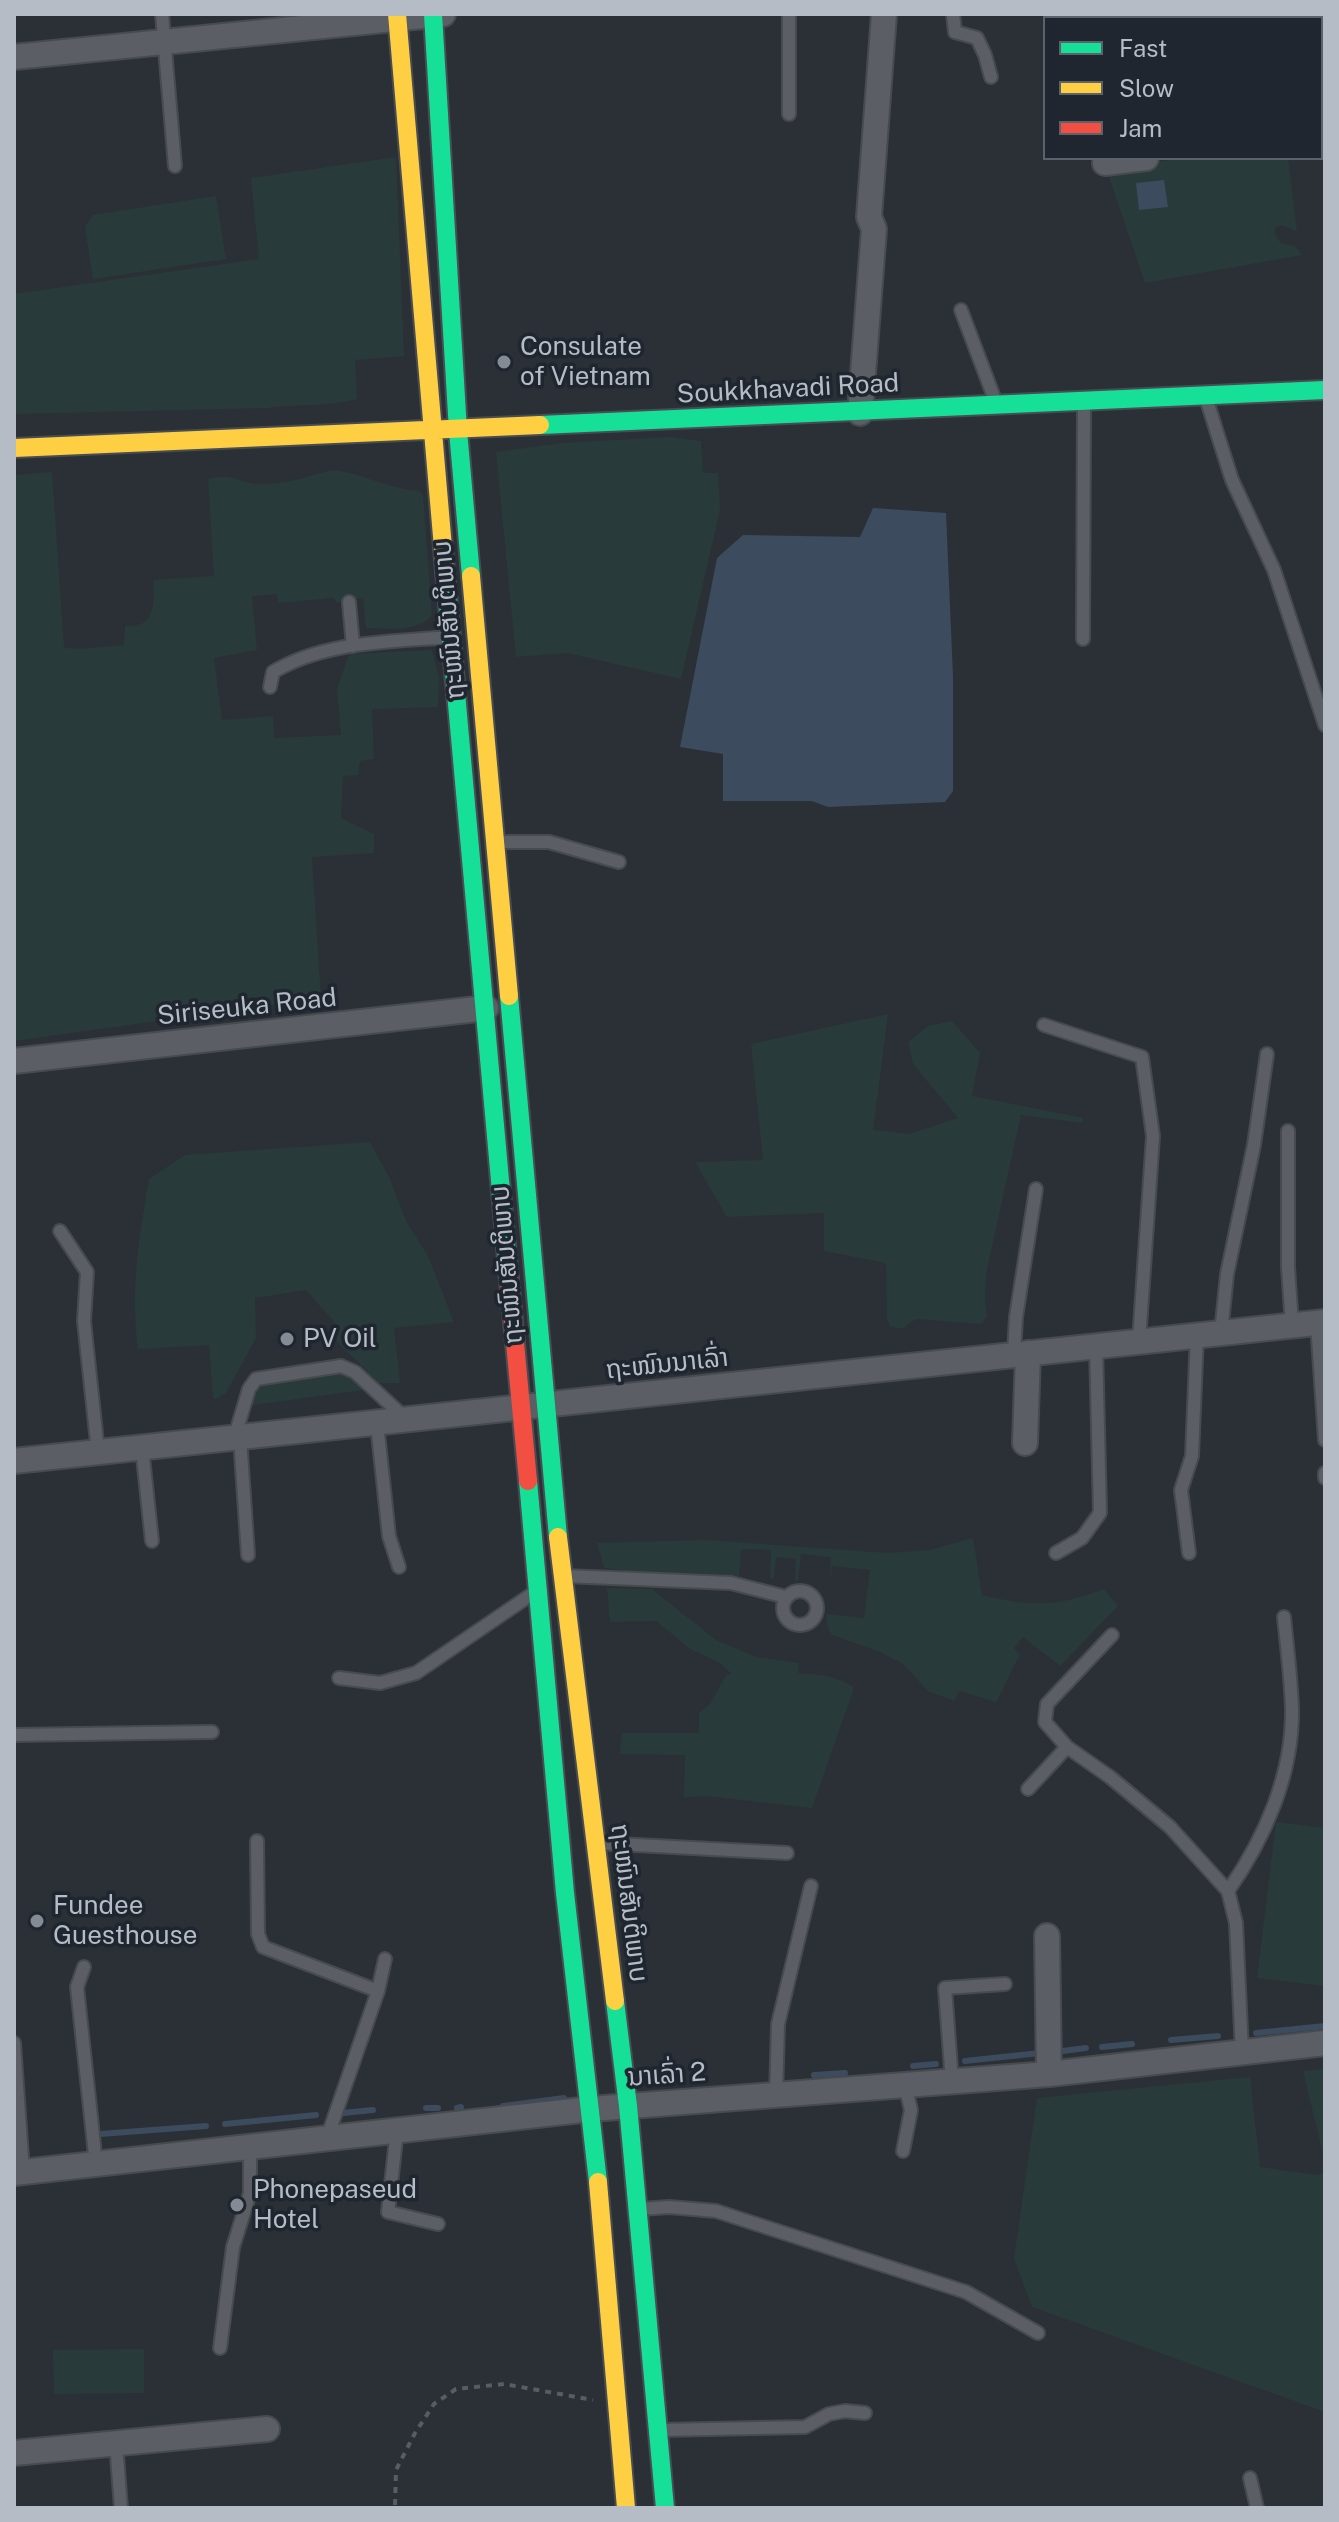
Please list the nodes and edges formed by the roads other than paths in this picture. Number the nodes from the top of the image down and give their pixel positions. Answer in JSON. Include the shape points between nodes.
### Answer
{"nodes":[{"id":1,"x":162,"y":14,"type":"edge"},
{"id":2,"x":433,"y":14,"type":"edge"},
{"id":3,"x":443,"y":14,"type":"edge"},
{"id":4,"x":789,"y":14,"type":"edge"},
{"id":5,"x":884,"y":14,"type":"edge"},
{"id":6,"x":953,"y":14,"type":"edge"},
{"id":7,"x":397,"y":16,"type":"edge"},
{"id":8,"x":164,"y":42,"type":"junction"},
{"id":9,"x":14,"y":57,"type":"edge"},
{"id":10,"x":991,"y":77,"type":"dead end"},
{"id":11,"x":789,"y":114,"type":"dead end"},
{"id":12,"x":1130,"y":160,"type":"edge"},
{"id":13,"x":1105,"y":163,"type":"dead end"},
{"id":14,"x":175,"y":166,"type":"dead end"},
{"id":15,"x":961,"y":310,"type":"dead end"},
{"id":16,"x":1325,"y":390,"type":"edge"},
{"id":17,"x":1205,"y":395,"type":"junction"},
{"id":18,"x":1084,"y":399,"type":"junction"},
{"id":19,"x":996,"y":403,"type":"junction"},
{"id":20,"x":860,"y":413,"type":"junction"},
{"id":21,"x":458,"y":431,"type":"junction"},
{"id":22,"x":432,"y":432,"type":"junction"},
{"id":23,"x":14,"y":448,"type":"edge"},
{"id":24,"x":349,"y":602,"type":"dead end"},
{"id":25,"x":451,"y":637,"type":"junction"},
{"id":26,"x":1083,"y":639,"type":"dead end"},
{"id":27,"x":353,"y":646,"type":"junction"},
{"id":28,"x":270,"y":687,"type":"dead end"},
{"id":29,"x":1325,"y":725,"type":"edge"},
{"id":30,"x":495,"y":842,"type":"junction"},
{"id":31,"x":619,"y":862,"type":"dead end"},
{"id":32,"x":486,"y":1008,"type":"junction"},
{"id":33,"x":1044,"y":1025,"type":"dead end"},
{"id":34,"x":1267,"y":1054,"type":"dead end"},
{"id":35,"x":14,"y":1061,"type":"edge"},
{"id":36,"x":1288,"y":1131,"type":"dead end"},
{"id":37,"x":1036,"y":1189,"type":"dead end"},
{"id":38,"x":60,"y":1231,"type":"dead end"},
{"id":39,"x":1321,"y":1323,"type":"edge"},
{"id":40,"x":1292,"y":1326,"type":"junction"},
{"id":41,"x":1221,"y":1333,"type":"junction"},
{"id":42,"x":1197,"y":1335,"type":"junction"},
{"id":43,"x":1139,"y":1341,"type":"junction"},
{"id":44,"x":1096,"y":1346,"type":"junction"},
{"id":45,"x":1021,"y":1354,"type":"junction"},
{"id":46,"x":546,"y":1406,"type":"junction"},
{"id":47,"x":521,"y":1409,"type":"junction"},
{"id":48,"x":408,"y":1420,"type":"junction"},
{"id":49,"x":377,"y":1424,"type":"junction"},
{"id":50,"x":237,"y":1438,"type":"junction"},
{"id":51,"x":1325,"y":1440,"type":"edge"},
{"id":52,"x":1025,"y":1443,"type":"dead end"},
{"id":53,"x":142,"y":1448,"type":"junction"},
{"id":54,"x":98,"y":1452,"type":"junction"},
{"id":55,"x":14,"y":1461,"type":"edge"},
{"id":56,"x":152,"y":1541,"type":"dead end"},
{"id":57,"x":1056,"y":1553,"type":"dead end"},
{"id":58,"x":1189,"y":1553,"type":"dead end"},
{"id":59,"x":248,"y":1555,"type":"dead end"},
{"id":60,"x":399,"y":1567,"type":"dead end"},
{"id":61,"x":561,"y":1576,"type":"junction"},
{"id":62,"x":538,"y":1590,"type":"junction"},
{"id":63,"x":786,"y":1597,"type":"dead end"},
{"id":64,"x":1284,"y":1617,"type":"dead end"},
{"id":65,"x":1112,"y":1635,"type":"dead end"},
{"id":66,"x":339,"y":1678,"type":"dead end"},
{"id":67,"x":212,"y":1732,"type":"dead end"},
{"id":68,"x":14,"y":1735,"type":"edge"},
{"id":69,"x":1067,"y":1747,"type":"junction"},
{"id":70,"x":1028,"y":1789,"type":"dead end"},
{"id":71,"x":257,"y":1841,"type":"dead end"},
{"id":72,"x":595,"y":1843,"type":"junction"},
{"id":73,"x":787,"y":1853,"type":"dead end"},
{"id":74,"x":811,"y":1886,"type":"dead end"},
{"id":75,"x":1228,"y":1891,"type":"junction"},
{"id":76,"x":1047,"y":1936,"type":"dead end"},
{"id":77,"x":385,"y":1959,"type":"dead end"},
{"id":78,"x":84,"y":1967,"type":"dead end"},
{"id":79,"x":1005,"y":1984,"type":"dead end"},
{"id":80,"x":378,"y":1991,"type":"junction"},
{"id":81,"x":14,"y":2043,"type":"edge"},
{"id":82,"x":1325,"y":2043,"type":"edge"},
{"id":83,"x":1242,"y":2052,"type":"junction"},
{"id":84,"x":1049,"y":2074,"type":"junction"},
{"id":85,"x":952,"y":2082,"type":"junction"},
{"id":86,"x":905,"y":2085,"type":"junction"},
{"id":87,"x":776,"y":2096,"type":"junction"},
{"id":88,"x":628,"y":2106,"type":"junction"},
{"id":89,"x":591,"y":2109,"type":"junction"},
{"id":90,"x":397,"y":2130,"type":"junction"},
{"id":91,"x":327,"y":2138,"type":"junction"},
{"id":92,"x":250,"y":2147,"type":"junction"},
{"id":93,"x":903,"y":2151,"type":"dead end"},
{"id":94,"x":96,"y":2164,"type":"junction"},
{"id":95,"x":19,"y":2172,"type":"edge"},
{"id":96,"x":638,"y":2210,"type":"junction"},
{"id":97,"x":438,"y":2224,"type":"dead end"},
{"id":98,"x":1038,"y":2333,"type":"dead end"},
{"id":99,"x":220,"y":2348,"type":"dead end"},
{"id":100,"x":865,"y":2413,"type":"dead end"},
{"id":101,"x":267,"y":2429,"type":"dead end"},
{"id":102,"x":658,"y":2430,"type":"junction"},
{"id":103,"x":116,"y":2443,"type":"junction"},
{"id":104,"x":14,"y":2453,"type":"edge"},
{"id":105,"x":1250,"y":2478,"type":"dead end"},
{"id":106,"x":121,"y":2508,"type":"edge"},
{"id":107,"x":626,"y":2508,"type":"edge"},
{"id":108,"x":665,"y":2508,"type":"edge"},
{"id":109,"x":1257,"y":2508,"type":"edge"}],
"edges":[{"from":1,"to":8,"type":"lane"},
{"from":2,"to":3,"type":"street"},
{"from":2,"to":7,"type":"street"},
{"from":2,"to":21,"type":"street","name":"ຖະໜົນສັນຕິພາບ"},
{"from":4,"to":11,"type":"lane"},
{"from":5,"to":20,"type":"street"},
{"from":6,"to":10,"type":"lane","via":[[955,32],[977,38]]},
{"from":7,"to":8,"type":"street"},
{"from":7,"to":22,"type":"street","name":"ຖະໜົນສັນຕິພາບ"},
{"from":8,"to":9,"type":"street"},
{"from":8,"to":14,"type":"lane"},
{"from":12,"to":13,"type":"street"},
{"from":15,"to":19,"type":"lane"},
{"from":16,"to":17,"type":"street","name":"Soukkhavadi Road"},
{"from":17,"to":18,"type":"street","name":"Soukkhavadi Road"},
{"from":17,"to":29,"type":"lane","via":[[1232,480],[1274,570]]},
{"from":18,"to":19,"type":"street","name":"Soukkhavadi Road"},
{"from":18,"to":26,"type":"lane"},
{"from":19,"to":20,"type":"street","name":"Soukkhavadi Road"},
{"from":20,"to":21,"type":"street","name":"Soukkhavadi Road"},
{"from":21,"to":22,"type":"street","name":"Soukkhavadi Road"},
{"from":21,"to":30,"type":"street","name":"ຖະໜົນສັນຕິພາບ"},
{"from":22,"to":23,"type":"street","name":"Soukkhavadi Road"},
{"from":22,"to":25,"type":"street","name":"ຖະໜົນສັນຕິພາບ"},
{"from":24,"to":27,"type":"lane"},
{"from":25,"to":27,"type":"lane"},
{"from":25,"to":32,"type":"street","name":"ຖະໜົນສັນຕິພາບ"},
{"from":27,"to":28,"type":"lane","via":[[287,664],[273,672]]},
{"from":30,"to":31,"type":"lane","via":[[549,842]]},
{"from":30,"to":46,"type":"street","name":"ຖະໜົນສັນຕິພາບ"},
{"from":32,"to":35,"type":"street","name":"Siriseuka Road"},
{"from":32,"to":47,"type":"street","name":"ຖະໜົນສັນຕິພາບ"},
{"from":33,"to":43,"type":"lane","via":[[1142,1057],[1153,1136]]},
{"from":34,"to":41,"type":"lane"},
{"from":36,"to":40,"type":"lane"},
{"from":37,"to":45,"type":"lane","via":[[1016,1317]]},
{"from":38,"to":54,"type":"lane","via":[[87,1272],[84,1321]]},
{"from":39,"to":40,"type":"street","name":"ຖະໜົນນາເລົ່າ"},
{"from":39,"to":51,"type":"lane"},
{"from":40,"to":41,"type":"street","name":"ຖະໜົນນາເລົ່າ"},
{"from":41,"to":42,"type":"street","name":"ຖະໜົນນາເລົ່າ"},
{"from":42,"to":43,"type":"street","name":"ຖະໜົນນາເລົ່າ"},
{"from":42,"to":58,"type":"lane","via":[[1192,1456],[1181,1490]]},
{"from":43,"to":44,"type":"street","name":"ຖະໜົນນາເລົ່າ"},
{"from":44,"to":45,"type":"street","name":"ຖະໜົນນາເລົ່າ"},
{"from":44,"to":57,"type":"lane","via":[[1100,1513],[1082,1538]]},
{"from":45,"to":46,"type":"street","name":"ຖະໜົນນາເລົ່າ"},
{"from":45,"to":52,"type":"street"},
{"from":46,"to":47,"type":"street","name":"ຖະໜົນນາເລົ່າ"},
{"from":46,"to":61,"type":"street","name":"ຖະໜົນສັນຕິພາບ"},
{"from":47,"to":48,"type":"street","name":"ຖະໜົນນາເລົ່າ"},
{"from":47,"to":62,"type":"street","name":"ຖະໜົນສັນຕິພາບ"},
{"from":48,"to":49,"type":"street","name":"ຖະໜົນນາເລົ່າ"},
{"from":48,"to":50,"type":"lane","via":[[355,1372],[341,1366],[256,1379]]},
{"from":49,"to":50,"type":"street","name":"ຖະໜົນນາເລົ່າ"},
{"from":49,"to":60,"type":"lane","via":[[389,1536]]},
{"from":50,"to":53,"type":"street","name":"ຖະໜົນນາເລົ່າ"},
{"from":50,"to":59,"type":"lane"},
{"from":53,"to":54,"type":"street","name":"ຖະໜົນນາເລົ່າ"},
{"from":53,"to":56,"type":"lane"},
{"from":54,"to":55,"type":"street","name":"ຖະໜົນນາເລົ່າ"},
{"from":61,"to":63,"type":"lane","via":[[731,1583]]},
{"from":61,"to":72,"type":"street","name":"ຖະໜົນສັນຕິພາບ"},
{"from":62,"to":66,"type":"lane","via":[[416,1673],[380,1683]]},
{"from":62,"to":89,"type":"street","name":"ຖະໜົນສັນຕິພາບ"},
{"from":64,"to":75,"type":"lane","via":[[1292,1709],[1288,1759],[1268,1820]]},
{"from":65,"to":69,"type":"lane","via":[[1047,1704],[1045,1722]]},
{"from":67,"to":68,"type":"lane"},
{"from":69,"to":70,"type":"lane"},
{"from":69,"to":75,"type":"lane","via":[[1170,1827]]},
{"from":71,"to":80,"type":"lane","via":[[258,1934],[263,1947]]},
{"from":72,"to":73,"type":"lane"},
{"from":72,"to":88,"type":"street","name":"ຖະໜົນສັນຕິພາບ"},
{"from":74,"to":87,"type":"lane","via":[[778,2024]]},
{"from":75,"to":83,"type":"lane","via":[[1236,1923]]},
{"from":76,"to":84,"type":"street"},
{"from":77,"to":80,"type":"lane"},
{"from":78,"to":94,"type":"lane","via":[[77,1987]]},
{"from":79,"to":85,"type":"lane","via":[[945,1988]]},
{"from":80,"to":91,"type":"lane"},
{"from":81,"to":95,"type":"lane"},
{"from":82,"to":83,"type":"street","name":"ນາເລົ່າ 2"},
{"from":83,"to":84,"type":"street","name":"ນາເລົ່າ 2"},
{"from":84,"to":85,"type":"street","name":"ນາເລົ່າ 2"},
{"from":85,"to":86,"type":"street","name":"ນາເລົ່າ 2"},
{"from":86,"to":87,"type":"street","name":"ນາເລົ່າ 2"},
{"from":86,"to":93,"type":"lane","via":[[911,2110]]},
{"from":87,"to":88,"type":"street","name":"ນາເລົ່າ 2"},
{"from":88,"to":89,"type":"street","name":"ນາເລົ່າ 2"},
{"from":88,"to":96,"type":"street","name":"ຖະໜົນສັນຕິພາບ"},
{"from":89,"to":90,"type":"street","name":"ນາເລົ່າ 2"},
{"from":89,"to":107,"type":"street","name":"ຖະໜົນສັນຕິພາບ"},
{"from":90,"to":91,"type":"street","name":"ນາເລົ່າ 2"},
{"from":90,"to":97,"type":"lane","via":[[388,2212]]},
{"from":91,"to":92,"type":"street","name":"ນາເລົ່າ 2"},
{"from":92,"to":94,"type":"street","name":"ນາເລົ່າ 2"},
{"from":92,"to":99,"type":"lane","via":[[250,2193],[233,2247]]},
{"from":94,"to":95,"type":"street","name":"ນາເລົ່າ 2"},
{"from":96,"to":98,"type":"lane","via":[[716,2211],[966,2292]]},
{"from":96,"to":102,"type":"street","name":"ຖະໜົນສັນຕິພາບ"},
{"from":100,"to":102,"type":"lane","via":[[829,2414],[805,2427]]},
{"from":101,"to":103,"type":"street"},
{"from":102,"to":108,"type":"street","name":"ຖະໜົນສັນຕິພາບ"},
{"from":103,"to":104,"type":"street"},
{"from":103,"to":106,"type":"lane"},
{"from":105,"to":109,"type":"lane"}]}
